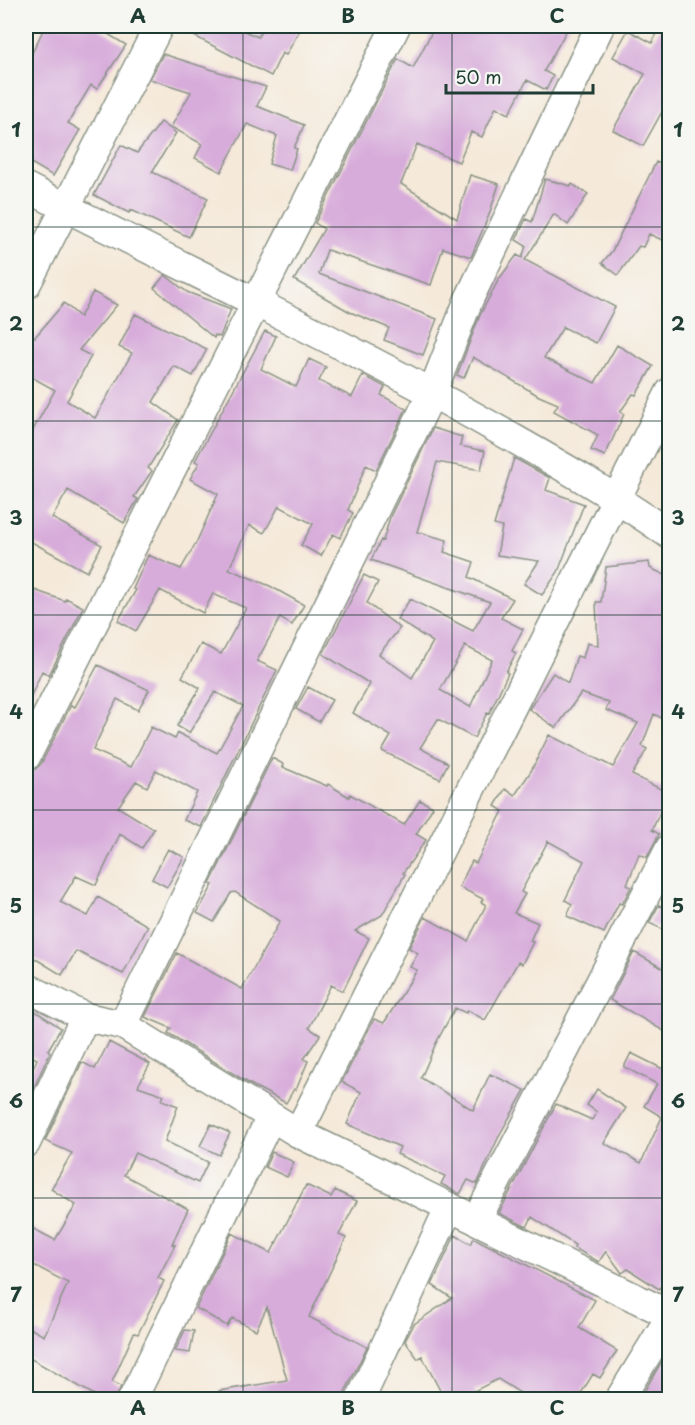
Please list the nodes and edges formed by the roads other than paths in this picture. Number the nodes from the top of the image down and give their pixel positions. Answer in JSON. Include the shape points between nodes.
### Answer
{"nodes":[{"id":1,"x":159,"y":26,"type":"edge"},
{"id":2,"x":396,"y":26,"type":"edge"},
{"id":3,"x":600,"y":26,"type":"edge"},
{"id":4,"x":26,"y":188,"type":"edge"},
{"id":5,"x":65,"y":207,"type":"junction"},
{"id":6,"x":26,"y":285,"type":"edge"},
{"id":7,"x":257,"y":301,"type":"junction"},
{"id":8,"x":669,"y":392,"type":"edge"},
{"id":9,"x":432,"y":393,"type":"junction"},
{"id":10,"x":618,"y":498,"type":"junction"},
{"id":11,"x":669,"y":535,"type":"edge"},
{"id":12,"x":26,"y":757,"type":"edge"},
{"id":13,"x":669,"y":848,"type":"edge"},
{"id":14,"x":26,"y":987,"type":"edge"},
{"id":15,"x":85,"y":1017,"type":"junction"},
{"id":16,"x":123,"y":1026,"type":"junction"},
{"id":17,"x":271,"y":1117,"type":"junction"},
{"id":18,"x":298,"y":1133,"type":"junction"},
{"id":19,"x":26,"y":1143,"type":"edge"},
{"id":20,"x":449,"y":1208,"type":"junction"},
{"id":21,"x":477,"y":1219,"type":"junction"},
{"id":22,"x":669,"y":1316,"type":"edge"},
{"id":23,"x":132,"y":1400,"type":"edge"},
{"id":24,"x":360,"y":1400,"type":"edge"},
{"id":25,"x":619,"y":1400,"type":"edge"}],
"edges":[{"from":1,"to":5,"type":"street"},
{"from":2,"to":7,"type":"street"},
{"from":3,"to":9,"type":"street","via":[[469,299]]},
{"from":4,"to":5,"type":"street"},
{"from":5,"to":6,"type":"street"},
{"from":5,"to":7,"type":"street"},
{"from":7,"to":9,"type":"street"},
{"from":7,"to":12,"type":"street"},
{"from":8,"to":10,"type":"street"},
{"from":9,"to":10,"type":"street"},
{"from":9,"to":16,"type":"street"},
{"from":10,"to":11,"type":"street"},
{"from":10,"to":18,"type":"street"},
{"from":13,"to":21,"type":"street"},
{"from":14,"to":15,"type":"street"},
{"from":15,"to":16,"type":"street"},
{"from":15,"to":19,"type":"street"},
{"from":16,"to":17,"type":"street"},
{"from":17,"to":18,"type":"street"},
{"from":17,"to":23,"type":"street"},
{"from":18,"to":20,"type":"street"},
{"from":20,"to":21,"type":"street"},
{"from":20,"to":24,"type":"street"},
{"from":21,"to":22,"type":"street"},
{"from":22,"to":25,"type":"street"}]}
